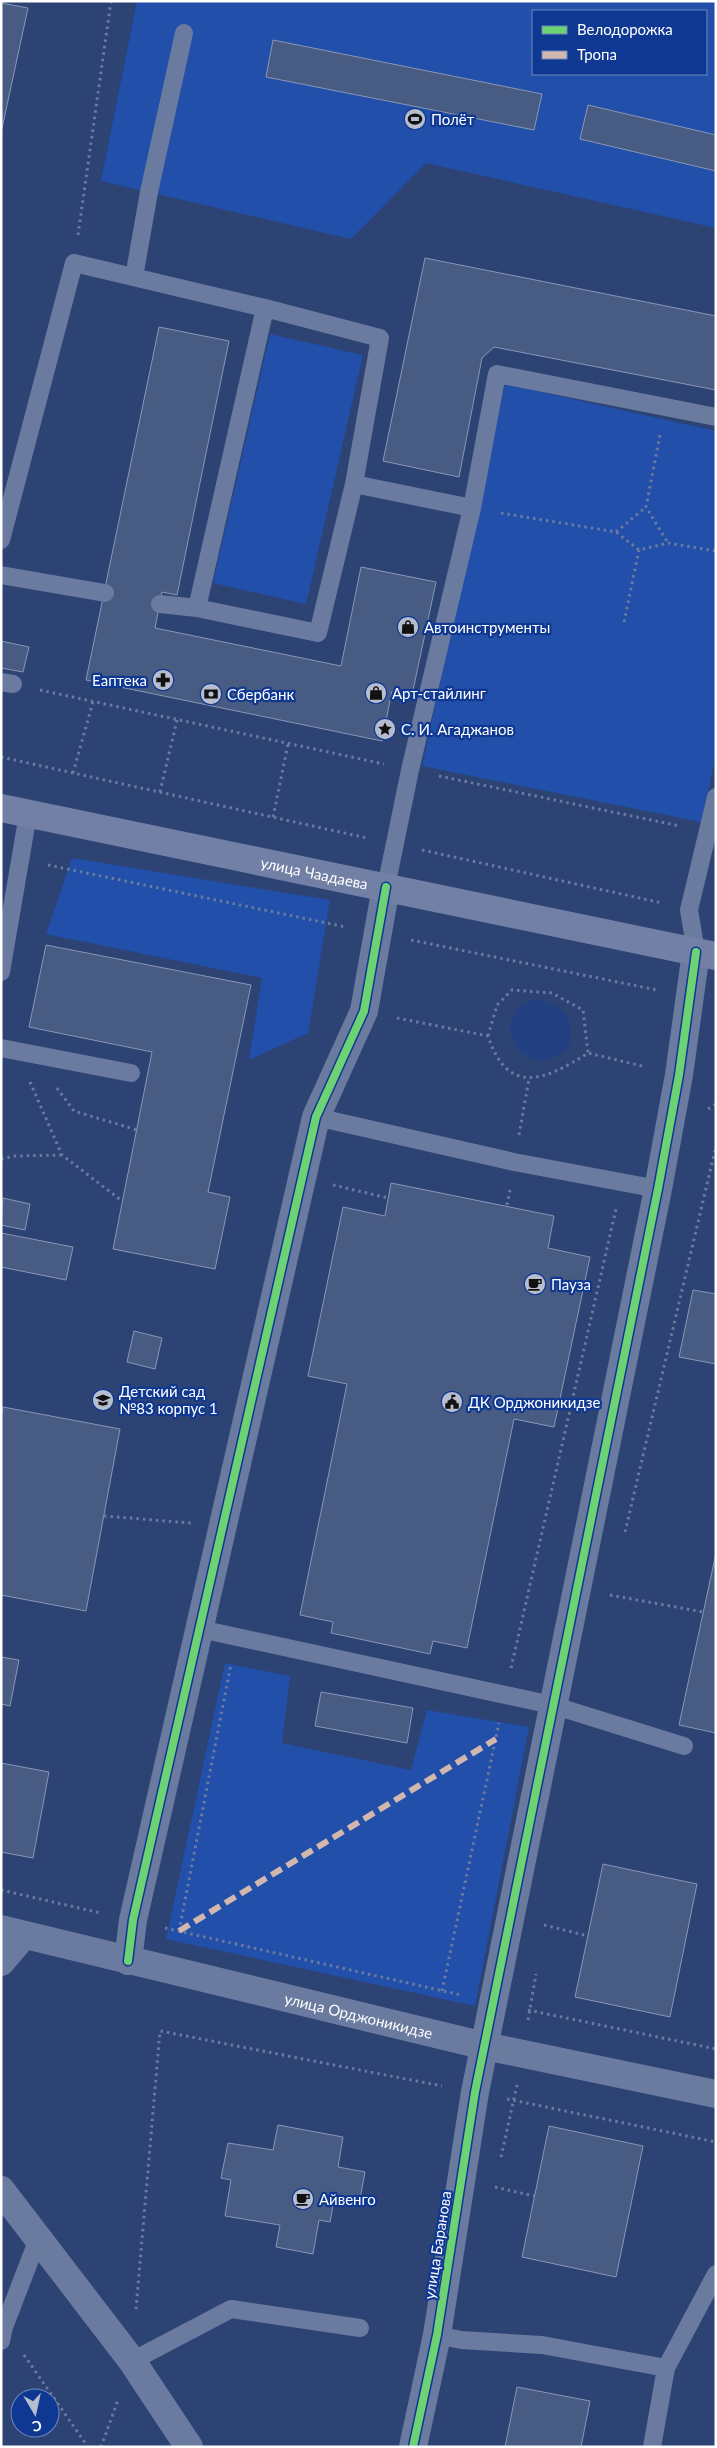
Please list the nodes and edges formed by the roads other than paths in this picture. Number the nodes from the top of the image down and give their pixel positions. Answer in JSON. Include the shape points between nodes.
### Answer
{"nodes":[{"id":1,"x":184,"y":33,"type":"dead end"},
{"id":2,"x":134,"y":277,"type":"junction"},
{"id":3,"x":264,"y":308,"type":"junction"},
{"id":4,"x":716,"y":417,"type":"edge"},
{"id":5,"x":354,"y":484,"type":"junction"},
{"id":6,"x":472,"y":508,"type":"junction"},
{"id":7,"x":1,"y":540,"type":"edge"},
{"id":8,"x":1,"y":575,"type":"edge"},
{"id":9,"x":104,"y":593,"type":"dead end"},
{"id":10,"x":160,"y":604,"type":"dead end"},
{"id":11,"x":197,"y":608,"type":"junction"},
{"id":12,"x":716,"y":797,"type":"edge"},
{"id":13,"x":1,"y":808,"type":"edge"},
{"id":14,"x":28,"y":814,"type":"junction"},
{"id":15,"x":386,"y":887,"type":"junction"},
{"id":16,"x":706,"y":954,"type":"edge"},
{"id":17,"x":1,"y":972,"type":"edge"},
{"id":18,"x":16,"y":1051,"type":"edge"},
{"id":19,"x":131,"y":1073,"type":"dead end"},
{"id":20,"x":316,"y":1118,"type":"junction"},
{"id":21,"x":658,"y":1189,"type":"junction"},
{"id":22,"x":200,"y":1629,"type":"junction"},
{"id":23,"x":552,"y":1705,"type":"junction"},
{"id":24,"x":684,"y":1746,"type":"dead end"},
{"id":25,"x":12,"y":1932,"type":"edge"},
{"id":26,"x":128,"y":1961,"type":"junction"},
{"id":27,"x":1,"y":1962,"type":"edge"},
{"id":28,"x":485,"y":2046,"type":"junction"},
{"id":29,"x":716,"y":2094,"type":"edge"},
{"id":30,"x":2,"y":2194,"type":"edge"},
{"id":31,"x":38,"y":2239,"type":"junction"},
{"id":32,"x":716,"y":2274,"type":"edge"},
{"id":33,"x":360,"y":2328,"type":"dead end"},
{"id":34,"x":3,"y":2334,"type":"edge"},
{"id":35,"x":437,"y":2335,"type":"junction"},
{"id":36,"x":132,"y":2361,"type":"junction"},
{"id":37,"x":666,"y":2368,"type":"junction"},
{"id":38,"x":189,"y":2447,"type":"edge"},
{"id":39,"x":413,"y":2447,"type":"edge"},
{"id":40,"x":652,"y":2447,"type":"edge"}],
"edges":[{"from":1,"to":2,"type":"lane"},
{"from":2,"to":3,"type":"lane"},
{"from":2,"to":7,"type":"lane","via":[[74,263]]},
{"from":3,"to":5,"type":"lane","via":[[380,338]]},
{"from":3,"to":11,"type":"lane"},
{"from":4,"to":6,"type":"lane","via":[[497,374]]},
{"from":5,"to":6,"type":"lane"},
{"from":5,"to":11,"type":"lane","via":[[318,633]]},
{"from":6,"to":15,"type":"lane"},
{"from":8,"to":9,"type":"lane"},
{"from":10,"to":11,"type":"lane"},
{"from":12,"to":16,"type":"lane","via":[[690,910]]},
{"from":13,"to":14,"type":"street","name":"улица Чаадаева"},
{"from":14,"to":15,"type":"street","name":"улица Чаадаева"},
{"from":14,"to":17,"type":"lane"},
{"from":15,"to":16,"type":"street","name":"улица Чаадаева"},
{"from":15,"to":20,"type":"street","via":[[364,1011]]},
{"from":16,"to":21,"type":"street","name":"улица Баранова","via":[[691,997]]},
{"from":18,"to":19,"type":"lane"},
{"from":20,"to":21,"type":"lane"},
{"from":20,"to":22,"type":"street"},
{"from":21,"to":23,"type":"street","name":"улица Баранова"},
{"from":22,"to":23,"type":"lane"},
{"from":22,"to":26,"type":"street","via":[[133,1920]]},
{"from":23,"to":24,"type":"lane"},
{"from":23,"to":28,"type":"street","name":"улица Баранова"},
{"from":25,"to":26,"type":"street","name":"улица Орджоникидзе"},
{"from":25,"to":27,"type":"street"},
{"from":26,"to":28,"type":"street","name":"улица Орджоникидзе"},
{"from":28,"to":29,"type":"street","name":"улица Орджоникидзе"},
{"from":28,"to":35,"type":"street","name":"улица Баранова"},
{"from":30,"to":31,"type":"street"},
{"from":31,"to":34,"type":"lane"},
{"from":31,"to":36,"type":"street"},
{"from":32,"to":37,"type":"lane"},
{"from":33,"to":36,"type":"lane","via":[[231,2309]]},
{"from":35,"to":37,"type":"lane","via":[[461,2340],[542,2345]]},
{"from":35,"to":39,"type":"street","name":"улица Баранова"},
{"from":36,"to":38,"type":"street"},
{"from":37,"to":40,"type":"lane"}]}
